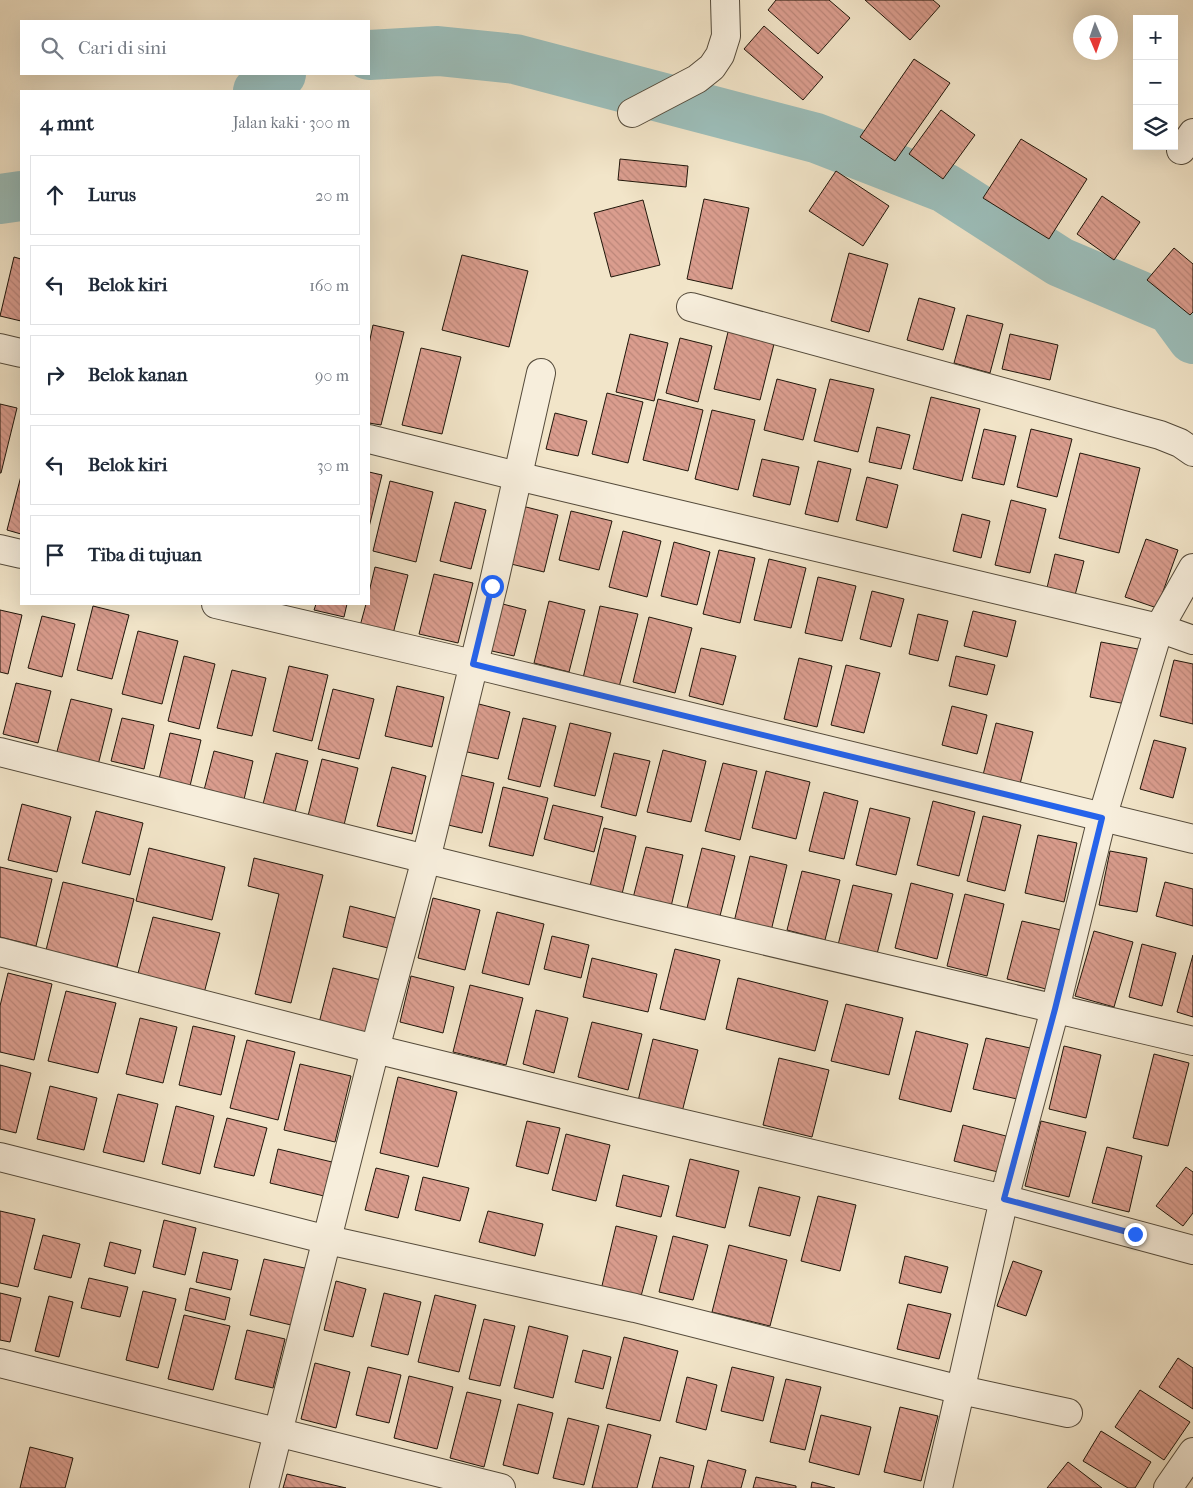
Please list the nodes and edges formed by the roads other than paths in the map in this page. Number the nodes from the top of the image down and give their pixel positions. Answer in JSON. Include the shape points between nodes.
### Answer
{"nodes":[{"id":1,"x":725,"y":0,"type":"edge"},
{"id":2,"x":632,"y":113,"type":"dead end"},
{"id":3,"x":691,"y":307,"type":"dead end"},
{"id":4,"x":0,"y":348,"type":"edge"},
{"id":5,"x":20,"y":353,"type":"edge"},
{"id":6,"x":541,"y":373,"type":"dead end"},
{"id":7,"x":370,"y":440,"type":"edge"},
{"id":8,"x":1193,"y":452,"type":"edge"},
{"id":9,"x":517,"y":476,"type":"junction"},
{"id":10,"x":0,"y":549,"type":"edge"},
{"id":11,"x":20,"y":554,"type":"edge"},
{"id":12,"x":1193,"y":568,"type":"edge"},
{"id":13,"x":220,"y":605,"type":"edge"},
{"id":14,"x":1159,"y":628,"type":"junction"},
{"id":15,"x":1193,"y":640,"type":"edge"},
{"id":16,"x":473,"y":664,"type":"junction"},
{"id":17,"x":0,"y":752,"type":"edge"},
{"id":18,"x":1102,"y":818,"type":"junction"},
{"id":19,"x":1193,"y":839,"type":"edge"},
{"id":20,"x":426,"y":859,"type":"junction"},
{"id":21,"x":0,"y":952,"type":"edge"},
{"id":22,"x":1055,"y":1009,"type":"junction"},
{"id":23,"x":1193,"y":1041,"type":"edge"},
{"id":24,"x":375,"y":1049,"type":"junction"},
{"id":25,"x":0,"y":1157,"type":"edge"},
{"id":26,"x":1004,"y":1199,"type":"junction"},
{"id":27,"x":328,"y":1240,"type":"junction"},
{"id":28,"x":1193,"y":1250,"type":"edge"},
{"id":29,"x":0,"y":1363,"type":"edge"},
{"id":30,"x":961,"y":1390,"type":"junction"},
{"id":31,"x":1068,"y":1413,"type":"dead end"},
{"id":32,"x":278,"y":1433,"type":"junction"},
{"id":33,"x":1193,"y":1452,"type":"edge"},
{"id":34,"x":264,"y":1488,"type":"edge"},
{"id":35,"x":502,"y":1488,"type":"edge"},
{"id":36,"x":938,"y":1488,"type":"edge"},
{"id":37,"x":1168,"y":1488,"type":"edge"}],
"edges":[{"from":1,"to":2,"type":"street","via":[[726,36],[712,67],[697,79]]},
{"from":3,"to":8,"type":"street","via":[[1160,434]]},
{"from":4,"to":5,"type":"street"},
{"from":6,"to":9,"type":"street"},
{"from":7,"to":9,"type":"street"},
{"from":9,"to":14,"type":"street"},
{"from":9,"to":16,"type":"street"},
{"from":10,"to":11,"type":"street"},
{"from":12,"to":14,"type":"street"},
{"from":13,"to":16,"type":"street"},
{"from":14,"to":15,"type":"street"},
{"from":14,"to":18,"type":"street"},
{"from":16,"to":18,"type":"street"},
{"from":16,"to":20,"type":"street"},
{"from":17,"to":20,"type":"street"},
{"from":18,"to":19,"type":"street"},
{"from":18,"to":22,"type":"street"},
{"from":20,"to":22,"type":"street"},
{"from":20,"to":24,"type":"street"},
{"from":21,"to":24,"type":"street"},
{"from":22,"to":23,"type":"street"},
{"from":22,"to":26,"type":"street"},
{"from":24,"to":26,"type":"street"},
{"from":24,"to":27,"type":"street"},
{"from":25,"to":27,"type":"street"},
{"from":26,"to":28,"type":"street"},
{"from":26,"to":30,"type":"street"},
{"from":27,"to":30,"type":"street","via":[[635,1308]]},
{"from":27,"to":32,"type":"street"},
{"from":29,"to":32,"type":"street"},
{"from":30,"to":31,"type":"street"},
{"from":30,"to":36,"type":"street"},
{"from":32,"to":34,"type":"street"},
{"from":32,"to":35,"type":"street"},
{"from":33,"to":37,"type":"street"}]}
